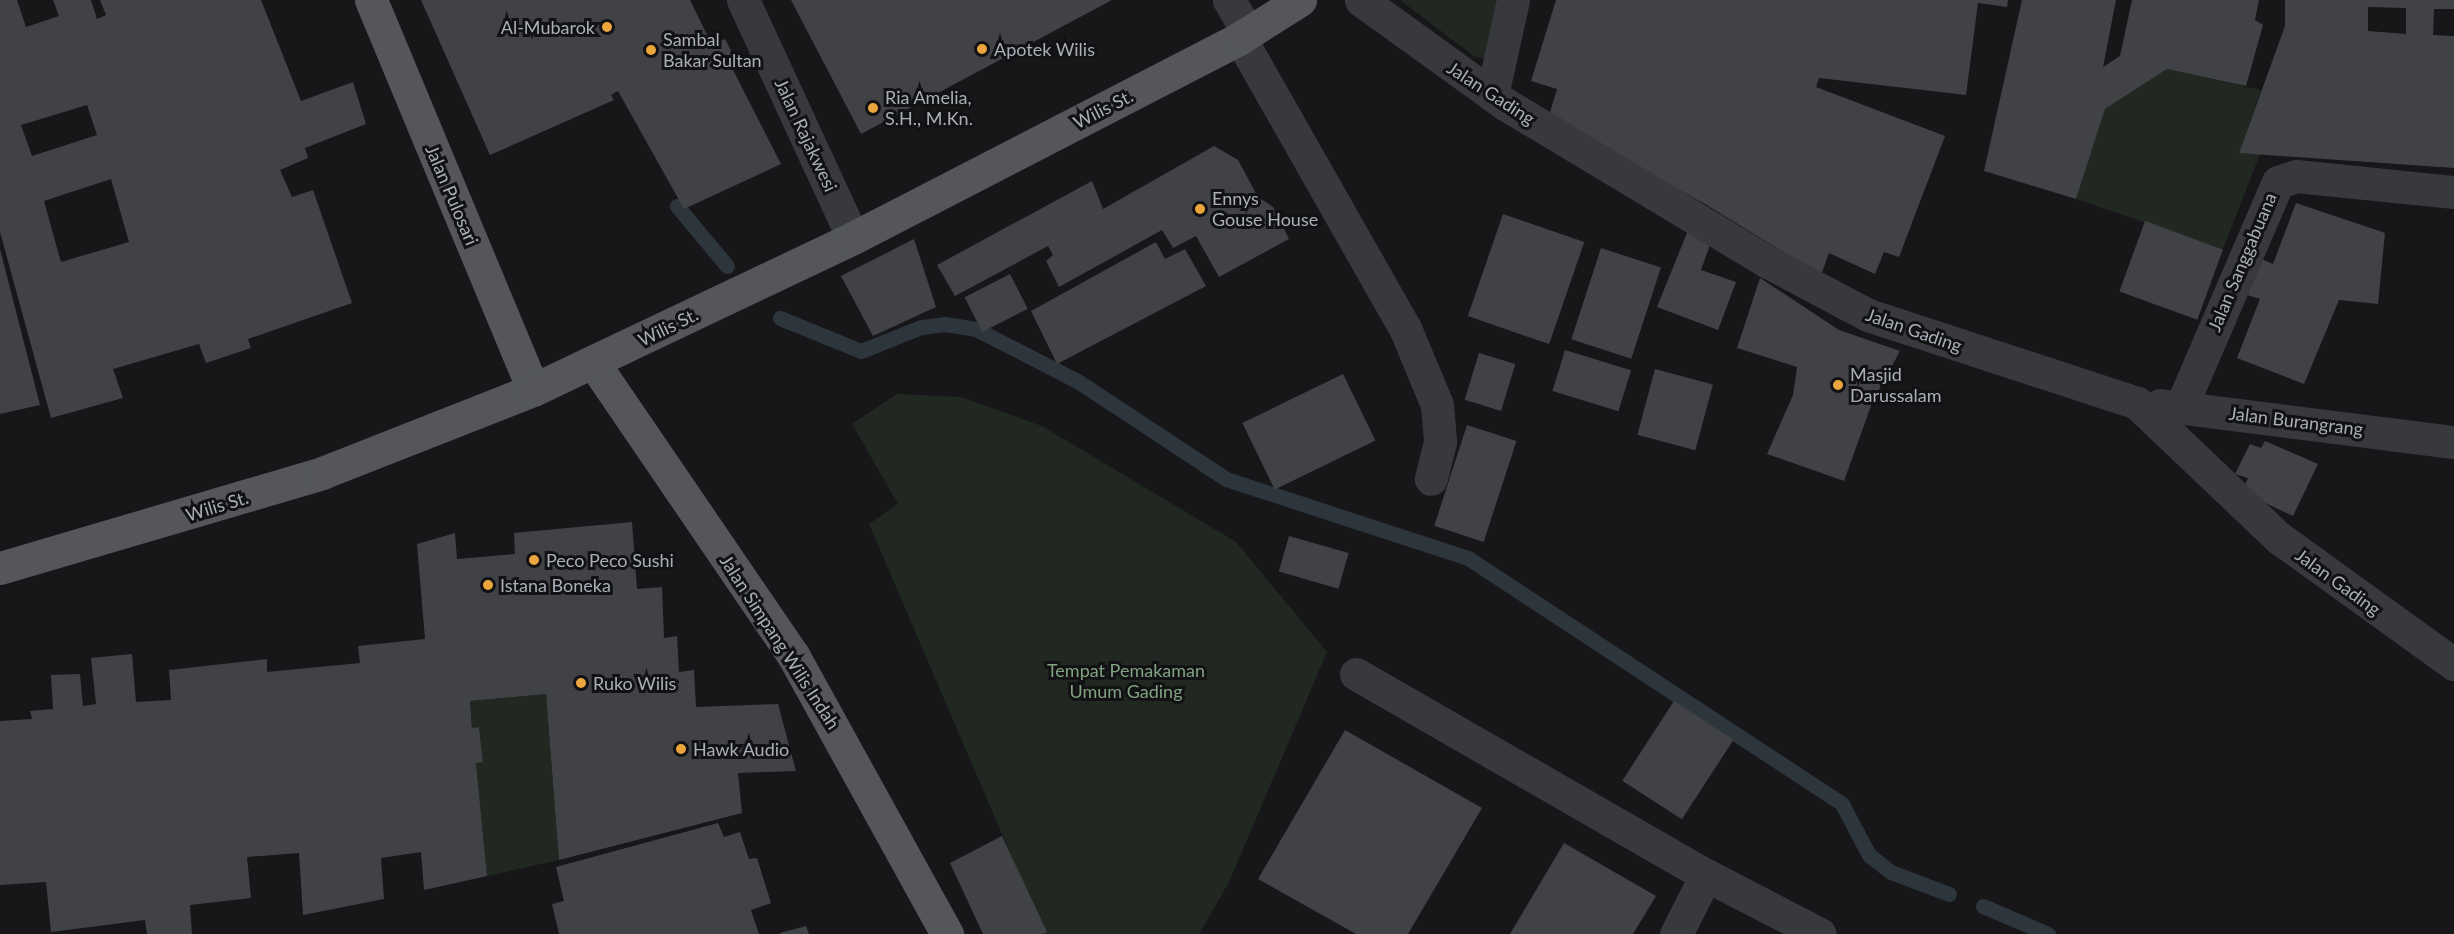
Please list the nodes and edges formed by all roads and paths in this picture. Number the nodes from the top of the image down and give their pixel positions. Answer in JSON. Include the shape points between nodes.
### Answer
{"nodes":[{"id":1,"x":371,"y":0,"type":"edge"},
{"id":2,"x":743,"y":0,"type":"edge"},
{"id":3,"x":1229,"y":0,"type":"edge"},
{"id":4,"x":1300,"y":0,"type":"edge"},
{"id":5,"x":1360,"y":0,"type":"edge"},
{"id":6,"x":1513,"y":0,"type":"edge"},
{"id":7,"x":1245,"y":36,"type":"junction"},
{"id":8,"x":1492,"y":95,"type":"junction"},
{"id":9,"x":2454,"y":192,"type":"edge"},
{"id":10,"x":853,"y":238,"type":"junction"},
{"id":11,"x":593,"y":362,"type":"junction"},
{"id":12,"x":532,"y":390,"type":"junction"},
{"id":13,"x":2137,"y":403,"type":"junction"},
{"id":14,"x":2181,"y":408,"type":"junction"},
{"id":15,"x":2454,"y":442,"type":"edge"},
{"id":16,"x":1431,"y":479,"type":"dead end"},
{"id":17,"x":0,"y":568,"type":"edge"},
{"id":18,"x":2454,"y":664,"type":"edge"},
{"id":19,"x":1356,"y":674,"type":"dead end"},
{"id":20,"x":1706,"y":876,"type":"junction"},
{"id":21,"x":947,"y":934,"type":"edge"},
{"id":22,"x":1676,"y":934,"type":"edge"},
{"id":23,"x":1820,"y":934,"type":"edge"}],
"edges":[{"from":1,"to":12,"type":"main road","name":"Jalan Pulosari"},
{"from":2,"to":10,"type":"street","name":"Jalan Rajakwesi"},
{"from":3,"to":7,"type":"street"},
{"from":4,"to":7,"type":"main road","name":"Wilis St."},
{"from":5,"to":8,"type":"street","name":"Jalan Gading"},
{"from":6,"to":8,"type":"street"},
{"from":7,"to":10,"type":"main road","name":"Wilis St."},
{"from":7,"to":16,"type":"street","via":[[1405,328],[1437,405],[1440,442]]},
{"from":8,"to":13,"type":"street","name":"Jalan Gading","via":[[1766,261],[1868,315]]},
{"from":9,"to":14,"type":"street","name":"Jalan Sanggabuana","via":[[2296,176],[2278,183]]},
{"from":10,"to":11,"type":"main road","name":"Wilis St."},
{"from":11,"to":12,"type":"main road","name":"Wilis St."},
{"from":11,"to":21,"type":"main road","name":"Jalan Simpang Wilis Indah","via":[[793,655]]},
{"from":12,"to":17,"type":"main road","name":"Wilis St.","via":[[322,473]]},
{"from":13,"to":14,"type":"street","name":"Jalan Burangrang"},
{"from":13,"to":18,"type":"street","name":"Jalan Gading","via":[[2279,538]]},
{"from":14,"to":15,"type":"street","name":"Jalan Burangrang"},
{"from":19,"to":20,"type":"street"},
{"from":20,"to":22,"type":"street"},
{"from":20,"to":23,"type":"street"}]}
